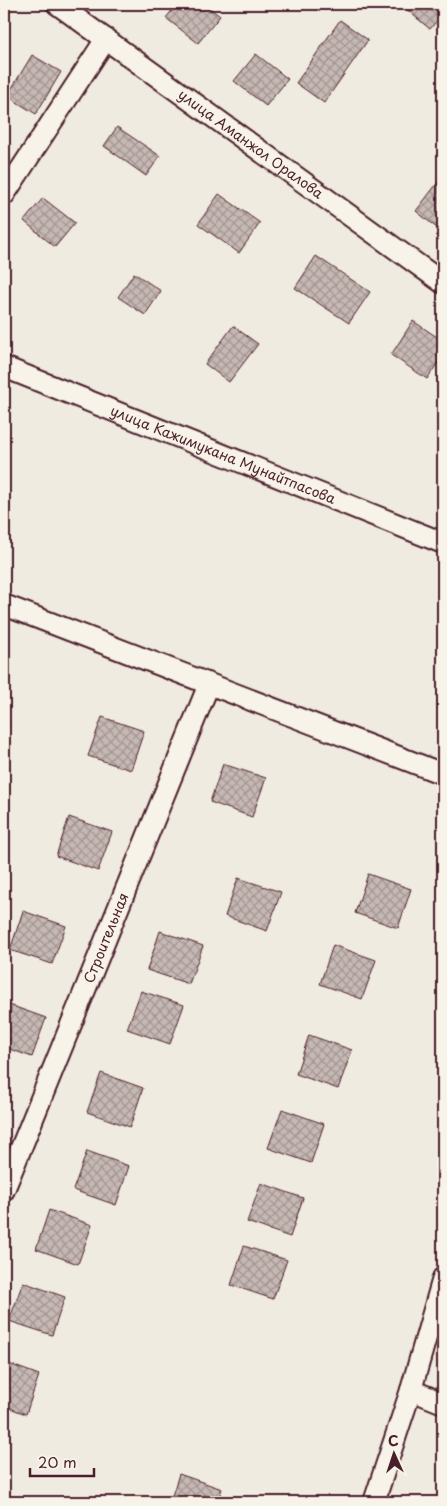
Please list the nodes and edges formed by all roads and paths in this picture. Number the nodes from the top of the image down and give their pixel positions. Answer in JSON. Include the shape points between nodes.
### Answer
{"nodes":[{"id":1,"x":57,"y":4,"type":"edge"},
{"id":2,"x":106,"y":39,"type":"junction"},
{"id":3,"x":4,"y":195,"type":"edge"},
{"id":4,"x":443,"y":283,"type":"edge"},
{"id":5,"x":4,"y":367,"type":"edge"},
{"id":6,"x":443,"y":543,"type":"edge"},
{"id":7,"x":4,"y":605,"type":"edge"},
{"id":8,"x":208,"y":684,"type":"junction"},
{"id":9,"x":443,"y":774,"type":"edge"},
{"id":10,"x":4,"y":1190,"type":"edge"},
{"id":11,"x":443,"y":1278,"type":"edge"},
{"id":12,"x":411,"y":1390,"type":"junction"},
{"id":13,"x":443,"y":1403,"type":"edge"},
{"id":14,"x":374,"y":1502,"type":"edge"}],
"edges":[{"from":1,"to":2,"type":"street","name":"улица Аманжол Оралова"},
{"from":2,"to":3,"type":"street"},
{"from":2,"to":4,"type":"street","name":"улица Аманжол Оралова"},
{"from":5,"to":6,"type":"street","name":"улица Кажимукана Мунайтпасова"},
{"from":7,"to":8,"type":"street"},
{"from":8,"to":9,"type":"street"},
{"from":8,"to":10,"type":"street","name":"Строительная"},
{"from":11,"to":12,"type":"street"},
{"from":12,"to":13,"type":"street"},
{"from":12,"to":14,"type":"street"}]}
